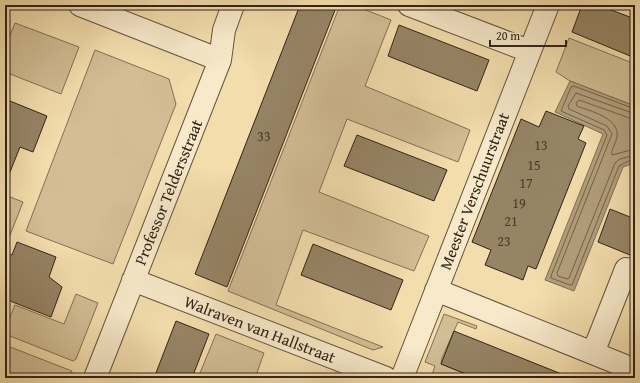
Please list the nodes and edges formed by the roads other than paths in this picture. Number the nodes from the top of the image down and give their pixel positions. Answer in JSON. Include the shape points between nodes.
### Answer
{"nodes":[{"id":1,"x":80,"y":5,"type":"edge"},
{"id":2,"x":233,"y":5,"type":"edge"},
{"id":3,"x":409,"y":5,"type":"edge"},
{"id":4,"x":548,"y":5,"type":"edge"},
{"id":5,"x":529,"y":51,"type":"junction"},
{"id":6,"x":220,"y":60,"type":"junction"},
{"id":7,"x":635,"y":272,"type":"edge"},
{"id":8,"x":133,"y":280,"type":"junction"},
{"id":9,"x":436,"y":290,"type":"junction"},
{"id":10,"x":594,"y":353,"type":"junction"},
{"id":11,"x":635,"y":370,"type":"edge"},
{"id":12,"x":95,"y":378,"type":"edge"},
{"id":13,"x":386,"y":378,"type":"edge"},
{"id":14,"x":402,"y":378,"type":"edge"}],
"edges":[{"from":1,"to":6,"type":"street"},
{"from":2,"to":6,"type":"street","name":"Professor Teldersstraat","via":[[224,30]]},
{"from":3,"to":5,"type":"street"},
{"from":4,"to":5,"type":"street","name":"Meester Verschuurstraat"},
{"from":5,"to":9,"type":"street","name":"Meester Verschuurstraat"},
{"from":6,"to":8,"type":"street","name":"Professor Teldersstraat"},
{"from":7,"to":10,"type":"street","via":[[626,269]]},
{"from":8,"to":12,"type":"street","name":"Professor Teldersstraat"},
{"from":8,"to":13,"type":"street","name":"Walraven van Hallstraat"},
{"from":9,"to":10,"type":"street"},
{"from":9,"to":14,"type":"street","name":"Meester Verschuurstraat"},
{"from":10,"to":11,"type":"street"}]}
